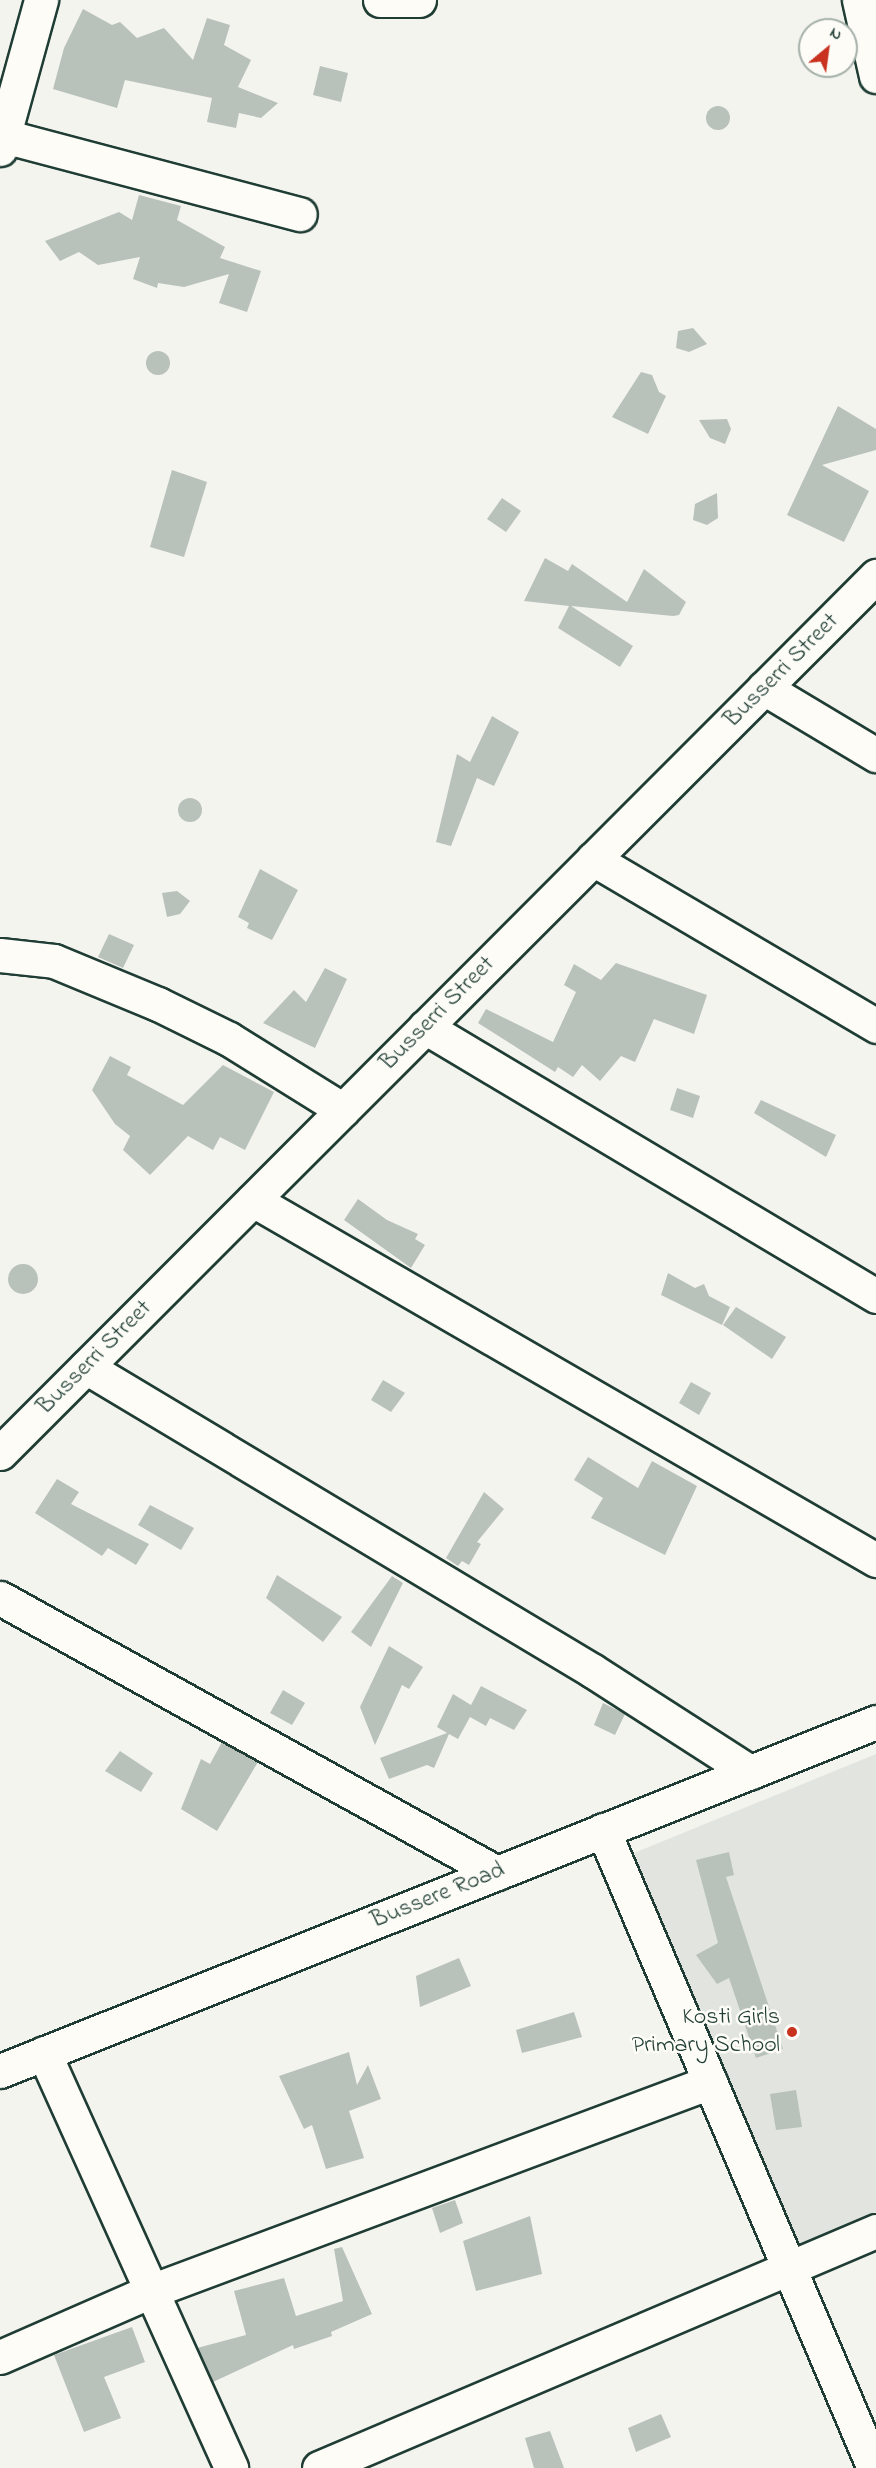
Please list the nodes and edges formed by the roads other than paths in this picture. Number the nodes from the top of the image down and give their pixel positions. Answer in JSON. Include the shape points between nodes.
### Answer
{"nodes":[{"id":1,"x":41,"y":0,"type":"edge"},
{"id":2,"x":380,"y":0,"type":"edge"},
{"id":3,"x":419,"y":0,"type":"edge"},
{"id":4,"x":859,"y":0,"type":"edge"},
{"id":5,"x":876,"y":76,"type":"edge"},
{"id":6,"x":1,"y":140,"type":"edge"},
{"id":7,"x":300,"y":214,"type":"dead end"},
{"id":8,"x":876,"y":576,"type":"edge"},
{"id":9,"x":764,"y":688,"type":"junction"},
{"id":10,"x":876,"y":755,"type":"edge"},
{"id":11,"x":593,"y":859,"type":"junction"},
{"id":12,"x":0,"y":955,"type":"edge"},
{"id":13,"x":876,"y":1026,"type":"edge"},
{"id":14,"x":425,"y":1027,"type":"junction"},
{"id":15,"x":343,"y":1110,"type":"junction"},
{"id":16,"x":253,"y":1200,"type":"junction"},
{"id":17,"x":876,"y":1296,"type":"edge"},
{"id":18,"x":86,"y":1366,"type":"junction"},
{"id":19,"x":0,"y":1453,"type":"edge"},
{"id":20,"x":876,"y":1560,"type":"edge"},
{"id":21,"x":0,"y":1598,"type":"edge"},
{"id":22,"x":876,"y":1722,"type":"edge"},
{"id":23,"x":750,"y":1772,"type":"junction"},
{"id":24,"x":603,"y":1830,"type":"junction"},
{"id":25,"x":497,"y":1873,"type":"junction"},
{"id":26,"x":44,"y":2053,"type":"junction"},
{"id":27,"x":0,"y":2071,"type":"edge"},
{"id":28,"x":710,"y":2082,"type":"junction"},
{"id":29,"x":876,"y":2231,"type":"edge"},
{"id":30,"x":789,"y":2268,"type":"junction"},
{"id":31,"x":151,"y":2291,"type":"junction"},
{"id":32,"x":0,"y":2357,"type":"edge"},
{"id":33,"x":231,"y":2468,"type":"edge"},
{"id":34,"x":319,"y":2468,"type":"edge"},
{"id":35,"x":874,"y":2468,"type":"edge"}],
"edges":[{"from":1,"to":6,"type":"street"},
{"from":2,"to":3,"type":"street"},
{"from":4,"to":5,"type":"street"},
{"from":6,"to":7,"type":"street"},
{"from":8,"to":9,"type":"street","name":"Busserri Street"},
{"from":9,"to":10,"type":"street"},
{"from":9,"to":11,"type":"street","name":"Busserri Street"},
{"from":11,"to":13,"type":"street"},
{"from":11,"to":14,"type":"street","name":"Busserri Street"},
{"from":12,"to":15,"type":"street","via":[[54,961],[158,1004],[230,1039]]},
{"from":14,"to":15,"type":"street","name":"Busserri Street"},
{"from":14,"to":17,"type":"street"},
{"from":15,"to":16,"type":"street","name":"Busserri Street"},
{"from":16,"to":18,"type":"street","name":"Busserri Street"},
{"from":16,"to":20,"type":"street"},
{"from":18,"to":19,"type":"street","name":"Busserri Street"},
{"from":18,"to":23,"type":"street","via":[[593,1671]]},
{"from":21,"to":25,"type":"street"},
{"from":22,"to":23,"type":"street","name":"Bussere Road"},
{"from":23,"to":24,"type":"street","name":"Bussere Road"},
{"from":24,"to":25,"type":"street","name":"Bussere Road"},
{"from":24,"to":28,"type":"street"},
{"from":25,"to":26,"type":"street","name":"Bussere Road"},
{"from":26,"to":27,"type":"street","name":"Bussere Road"},
{"from":26,"to":31,"type":"street"},
{"from":28,"to":30,"type":"street"},
{"from":28,"to":31,"type":"street"},
{"from":29,"to":30,"type":"street"},
{"from":30,"to":34,"type":"street"},
{"from":30,"to":35,"type":"street"},
{"from":31,"to":32,"type":"street"},
{"from":31,"to":33,"type":"street"}]}
